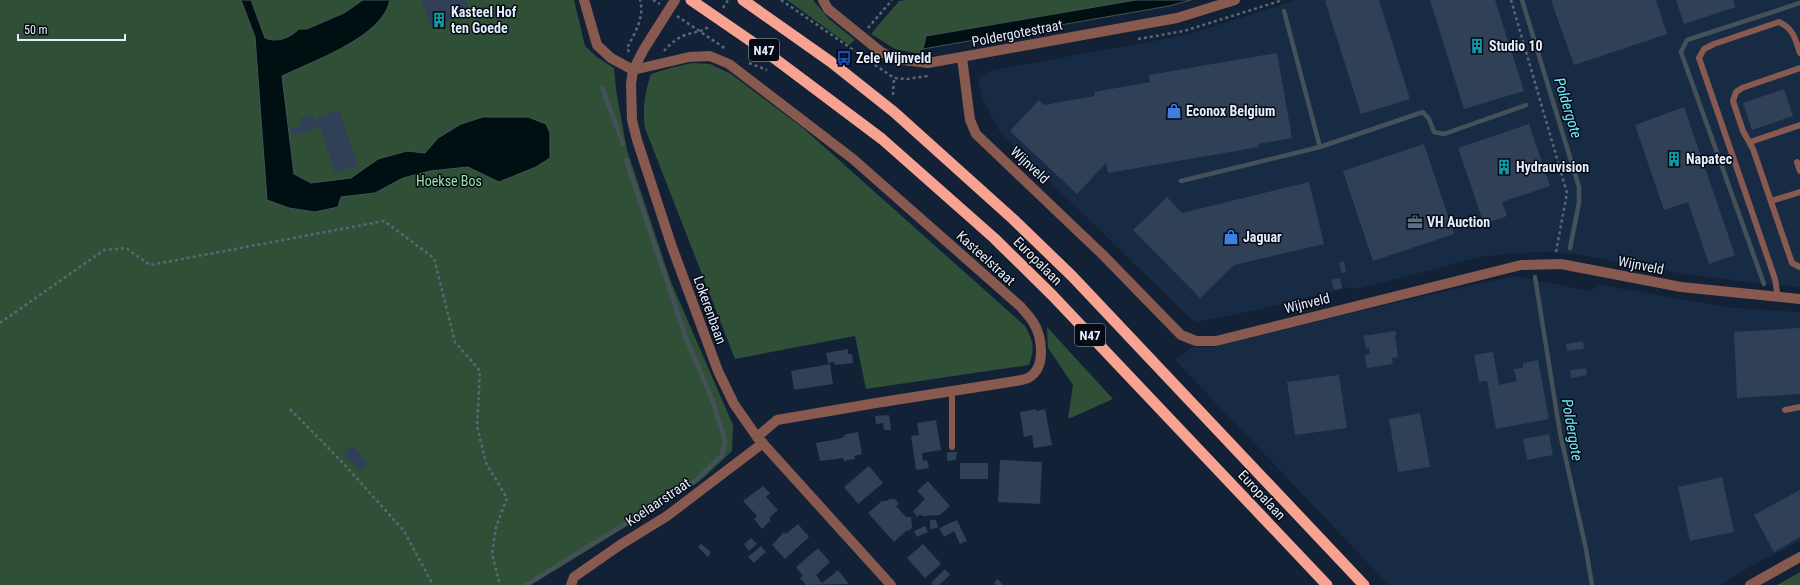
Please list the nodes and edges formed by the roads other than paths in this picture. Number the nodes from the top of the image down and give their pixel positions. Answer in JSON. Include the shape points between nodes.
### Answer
{"nodes":[{"id":1,"x":584,"y":0,"type":"edge"},
{"id":2,"x":675,"y":0,"type":"edge"},
{"id":3,"x":691,"y":0,"type":"edge"},
{"id":4,"x":743,"y":0,"type":"edge"},
{"id":5,"x":823,"y":0,"type":"edge"},
{"id":6,"x":1235,"y":0,"type":"edge"},
{"id":7,"x":1800,"y":54,"type":"edge"},
{"id":8,"x":962,"y":58,"type":"junction"},
{"id":9,"x":1800,"y":68,"type":"edge"},
{"id":10,"x":633,"y":70,"type":"junction"},
{"id":11,"x":1800,"y":125,"type":"edge"},
{"id":12,"x":1750,"y":142,"type":"junction"},
{"id":13,"x":1797,"y":162,"type":"dead end"},
{"id":14,"x":1800,"y":171,"type":"edge"},
{"id":15,"x":1800,"y":192,"type":"edge"},
{"id":16,"x":1771,"y":201,"type":"junction"},
{"id":17,"x":1800,"y":267,"type":"edge"},
{"id":18,"x":1778,"y":298,"type":"junction"},
{"id":19,"x":1800,"y":299,"type":"edge"},
{"id":20,"x":952,"y":392,"type":"junction"},
{"id":21,"x":1800,"y":407,"type":"edge"},
{"id":22,"x":1785,"y":410,"type":"dead end"},
{"id":23,"x":760,"y":440,"type":"junction"},
{"id":24,"x":952,"y":447,"type":"dead end"},
{"id":25,"x":1800,"y":557,"type":"edge"},
{"id":26,"x":571,"y":585,"type":"edge"},
{"id":27,"x":891,"y":585,"type":"edge"},
{"id":28,"x":1326,"y":585,"type":"edge"},
{"id":29,"x":1364,"y":585,"type":"edge"},
{"id":30,"x":1750,"y":585,"type":"edge"}],
"edges":[{"from":1,"to":10,"type":"street","via":[[597,45],[611,58]]},
{"from":2,"to":10,"type":"street","name":"Lokerenbaan"},
{"from":3,"to":28,"type":"highway","name":"Europalaan","number":"N47","via":[[758,46],[882,139],[994,238],[1053,296]]},
{"from":4,"to":29,"type":"highway","name":"Europalaan","number":"N47","via":[[825,58],[888,107],[1013,219],[1072,276]]},
{"from":5,"to":8,"type":"street","name":"Poldergotestraat","via":[[828,9],[881,52],[895,59],[928,63]]},
{"from":6,"to":8,"type":"street","name":"Poldergotestraat","via":[[1177,18]]},
{"from":7,"to":18,"type":"lane","via":[[1792,32],[1788,26],[1779,22],[1704,48],[1699,58],[1775,279]]},
{"from":8,"to":18,"type":"street","name":"Wijnveld","via":[[970,120],[976,134],[1102,254],[1168,323],[1181,335],[1196,341],[1216,341],[1521,265],[1561,264],[1681,286]]},
{"from":9,"to":12,"type":"lane","via":[[1736,92],[1733,102],[1743,131]]},
{"from":10,"to":20,"type":"street","name":"Kasteelstraat","via":[[689,57],[710,56],[729,64],[853,159],[1021,307],[1040,336],[1042,348],[1035,371],[1029,378]]},
{"from":10,"to":23,"type":"street","name":"Lokerenbaan","via":[[632,120],[672,247],[718,371],[734,404]]},
{"from":11,"to":12,"type":"lane"},
{"from":12,"to":16,"type":"lane"},
{"from":13,"to":14,"type":"lane"},
{"from":15,"to":16,"type":"lane"},
{"from":16,"to":17,"type":"lane","via":[[1792,262]]},
{"from":18,"to":19,"type":"street","name":"Wijnveld"},
{"from":20,"to":23,"type":"street","name":"Kasteelstraat","via":[[777,420]]},
{"from":20,"to":24,"type":"lane"},
{"from":21,"to":22,"type":"lane"},
{"from":23,"to":26,"type":"street","name":"Koelaarstraat","via":[[667,516],[574,576]]},
{"from":23,"to":27,"type":"street","name":"Lokerenbaan"},
{"from":25,"to":30,"type":"street"}]}
